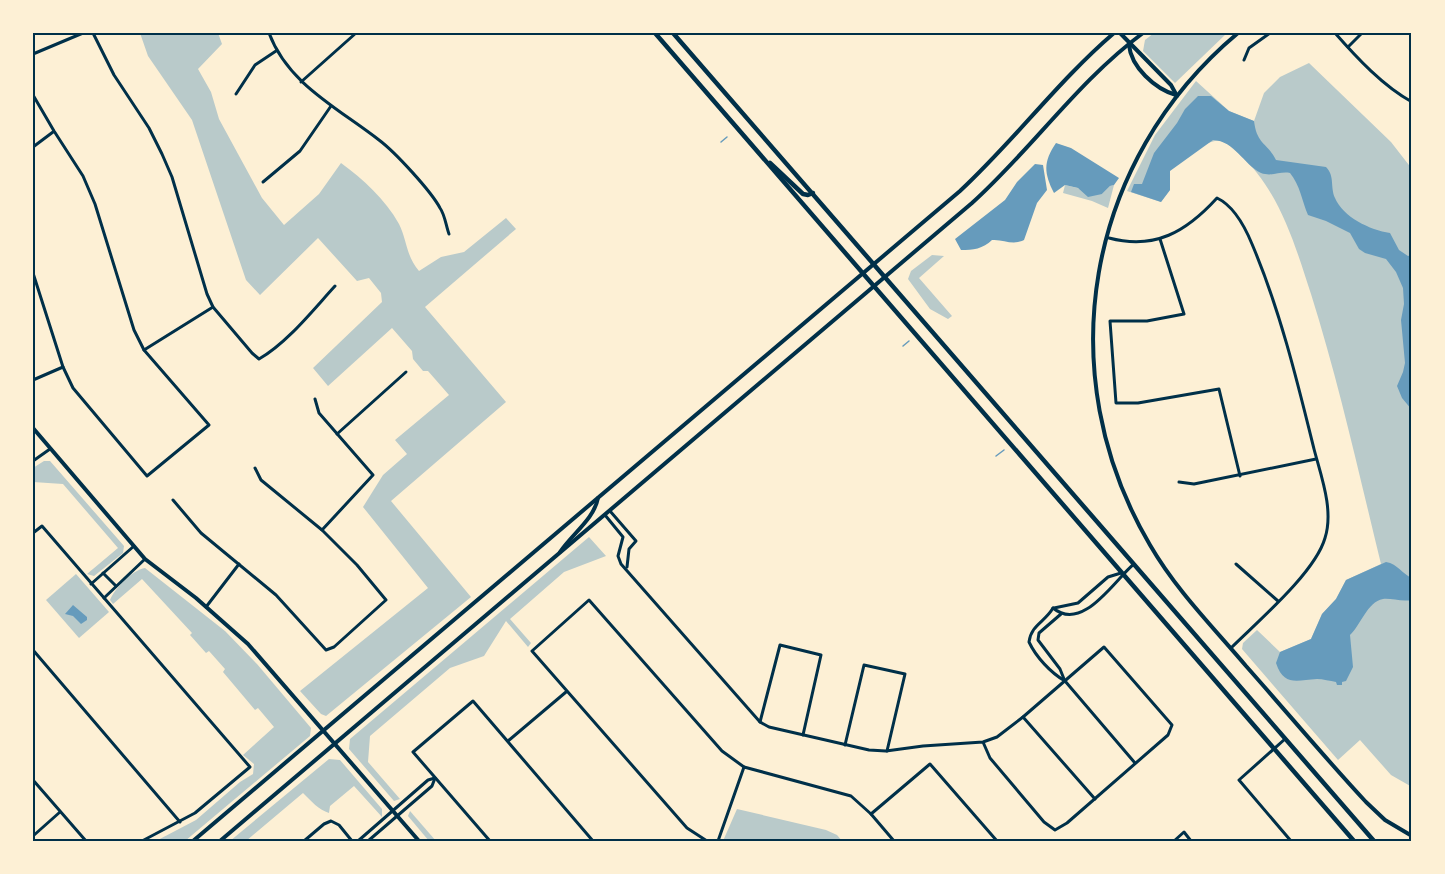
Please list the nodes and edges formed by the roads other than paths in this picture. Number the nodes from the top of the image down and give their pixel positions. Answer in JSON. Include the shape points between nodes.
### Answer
{"nodes":[{"id":1,"x":83,"y":33,"type":"edge"},
{"id":2,"x":93,"y":33,"type":"edge"},
{"id":3,"x":269,"y":33,"type":"edge"},
{"id":4,"x":356,"y":33,"type":"edge"},
{"id":5,"x":655,"y":33,"type":"edge"},
{"id":6,"x":673,"y":33,"type":"edge"},
{"id":7,"x":1114,"y":33,"type":"edge"},
{"id":8,"x":1120,"y":33,"type":"edge"},
{"id":9,"x":1143,"y":33,"type":"edge"},
{"id":10,"x":1238,"y":33,"type":"edge"},
{"id":11,"x":1270,"y":33,"type":"edge"},
{"id":12,"x":1335,"y":33,"type":"edge"},
{"id":13,"x":1362,"y":33,"type":"edge"},
{"id":14,"x":1129,"y":44,"type":"junction"},
{"id":15,"x":1348,"y":47,"type":"junction"},
{"id":16,"x":276,"y":51,"type":"junction"},
{"id":17,"x":33,"y":54,"type":"edge"},
{"id":18,"x":1244,"y":60,"type":"dead end"},
{"id":19,"x":301,"y":82,"type":"junction"},
{"id":20,"x":33,"y":94,"type":"edge"},
{"id":21,"x":236,"y":94,"type":"dead end"},
{"id":22,"x":1177,"y":96,"type":"junction"},
{"id":23,"x":1412,"y":102,"type":"edge"},
{"id":24,"x":331,"y":106,"type":"junction"},
{"id":25,"x":54,"y":132,"type":"junction"},
{"id":26,"x":33,"y":147,"type":"edge"},
{"id":27,"x":760,"y":156,"type":"junction"},
{"id":28,"x":263,"y":182,"type":"dead end"},
{"id":29,"x":813,"y":193,"type":"junction"},
{"id":30,"x":449,"y":234,"type":"dead end"},
{"id":31,"x":1106,"y":237,"type":"junction"},
{"id":32,"x":1160,"y":239,"type":"junction"},
{"id":33,"x":874,"y":264,"type":"junction"},
{"id":34,"x":33,"y":273,"type":"edge"},
{"id":35,"x":862,"y":274,"type":"junction"},
{"id":36,"x":885,"y":278,"type":"junction"},
{"id":37,"x":335,"y":286,"type":"dead end"},
{"id":38,"x":874,"y":287,"type":"junction"},
{"id":39,"x":213,"y":307,"type":"junction"},
{"id":40,"x":144,"y":350,"type":"junction"},
{"id":41,"x":63,"y":367,"type":"junction"},
{"id":42,"x":406,"y":372,"type":"dead end"},
{"id":43,"x":33,"y":380,"type":"edge"},
{"id":44,"x":315,"y":399,"type":"dead end"},
{"id":45,"x":33,"y":428,"type":"edge"},
{"id":46,"x":337,"y":434,"type":"junction"},
{"id":47,"x":50,"y":449,"type":"junction"},
{"id":48,"x":1316,"y":459,"type":"junction"},
{"id":49,"x":33,"y":461,"type":"edge"},
{"id":50,"x":255,"y":468,"type":"dead end"},
{"id":51,"x":1240,"y":476,"type":"junction"},
{"id":52,"x":1179,"y":482,"type":"dead end"},
{"id":53,"x":598,"y":497,"type":"junction"},
{"id":54,"x":173,"y":500,"type":"dead end"},
{"id":55,"x":610,"y":511,"type":"junction"},
{"id":56,"x":605,"y":515,"type":"junction"},
{"id":57,"x":322,"y":530,"type":"junction"},
{"id":58,"x":33,"y":533,"type":"edge"},
{"id":59,"x":134,"y":546,"type":"junction"},
{"id":60,"x":556,"y":557,"type":"junction"},
{"id":61,"x":145,"y":559,"type":"junction"},
{"id":62,"x":239,"y":564,"type":"junction"},
{"id":63,"x":1134,"y":564,"type":"junction"},
{"id":64,"x":1236,"y":564,"type":"dead end"},
{"id":65,"x":627,"y":569,"type":"junction"},
{"id":66,"x":104,"y":573,"type":"junction"},
{"id":67,"x":1123,"y":573,"type":"junction"},
{"id":68,"x":91,"y":584,"type":"junction"},
{"id":69,"x":116,"y":586,"type":"junction"},
{"id":70,"x":104,"y":598,"type":"junction"},
{"id":71,"x":1278,"y":601,"type":"junction"},
{"id":72,"x":206,"y":607,"type":"junction"},
{"id":73,"x":1053,"y":608,"type":"junction"},
{"id":74,"x":1062,"y":613,"type":"junction"},
{"id":75,"x":1231,"y":648,"type":"junction"},
{"id":76,"x":33,"y":650,"type":"edge"},
{"id":77,"x":1065,"y":681,"type":"junction"},
{"id":78,"x":567,"y":692,"type":"junction"},
{"id":79,"x":1023,"y":717,"type":"junction"},
{"id":80,"x":760,"y":722,"type":"junction"},
{"id":81,"x":324,"y":730,"type":"junction"},
{"id":82,"x":803,"y":735,"type":"junction"},
{"id":83,"x":1285,"y":739,"type":"junction"},
{"id":84,"x":508,"y":741,"type":"junction"},
{"id":85,"x":983,"y":742,"type":"junction"},
{"id":86,"x":335,"y":744,"type":"junction"},
{"id":87,"x":845,"y":745,"type":"junction"},
{"id":88,"x":1274,"y":748,"type":"junction"},
{"id":89,"x":887,"y":751,"type":"junction"},
{"id":90,"x":1135,"y":764,"type":"junction"},
{"id":91,"x":744,"y":767,"type":"junction"},
{"id":92,"x":435,"y":778,"type":"junction"},
{"id":93,"x":33,"y":780,"type":"edge"},
{"id":94,"x":1095,"y":799,"type":"junction"},
{"id":95,"x":392,"y":810,"type":"junction"},
{"id":96,"x":60,"y":812,"type":"junction"},
{"id":97,"x":871,"y":814,"type":"junction"},
{"id":98,"x":398,"y":816,"type":"junction"},
{"id":99,"x":180,"y":822,"type":"junction"},
{"id":100,"x":33,"y":836,"type":"edge"},
{"id":101,"x":1412,"y":836,"type":"edge"},
{"id":102,"x":86,"y":841,"type":"edge"},
{"id":103,"x":142,"y":841,"type":"edge"},
{"id":104,"x":193,"y":841,"type":"edge"},
{"id":105,"x":220,"y":841,"type":"edge"},
{"id":106,"x":304,"y":841,"type":"edge"},
{"id":107,"x":352,"y":841,"type":"edge"},
{"id":108,"x":358,"y":841,"type":"edge"},
{"id":109,"x":368,"y":841,"type":"edge"},
{"id":110,"x":418,"y":841,"type":"edge"},
{"id":111,"x":490,"y":841,"type":"edge"},
{"id":112,"x":593,"y":841,"type":"edge"},
{"id":113,"x":707,"y":841,"type":"edge"},
{"id":114,"x":718,"y":841,"type":"edge"},
{"id":115,"x":894,"y":841,"type":"edge"},
{"id":116,"x":997,"y":841,"type":"edge"},
{"id":117,"x":1174,"y":841,"type":"edge"},
{"id":118,"x":1191,"y":841,"type":"edge"},
{"id":119,"x":1291,"y":841,"type":"edge"},
{"id":120,"x":1354,"y":841,"type":"edge"},
{"id":121,"x":1374,"y":841,"type":"edge"}],
"edges":[{"from":1,"to":17,"type":"street"},
{"from":2,"to":39,"type":"street","via":[[162,154]]},
{"from":3,"to":16,"type":"street"},
{"from":4,"to":19,"type":"street"},
{"from":5,"to":27,"type":"main road"},
{"from":6,"to":29,"type":"main road"},
{"from":7,"to":33,"type":"main road","via":[[1064,80],[970,182]]},
{"from":8,"to":14,"type":"main road"},
{"from":9,"to":14,"type":"main road"},
{"from":10,"to":22,"type":"main road"},
{"from":11,"to":18,"type":"street","via":[[1249,48]]},
{"from":12,"to":15,"type":"street"},
{"from":13,"to":15,"type":"street"},
{"from":14,"to":22,"type":"main road","via":[[1171,85]]},
{"from":14,"to":22,"type":"main road","via":[[1130,57],[1146,76],[1164,92]]},
{"from":14,"to":36,"type":"main road","via":[[1082,86],[983,194]]},
{"from":15,"to":23,"type":"street"},
{"from":16,"to":19,"type":"street"},
{"from":16,"to":21,"type":"street","via":[[255,65]]},
{"from":19,"to":24,"type":"street"},
{"from":20,"to":25,"type":"street"},
{"from":22,"to":31,"type":"main road","via":[[1154,127],[1130,172]]},
{"from":24,"to":28,"type":"street","via":[[300,152]]},
{"from":24,"to":30,"type":"street","via":[[381,141],[412,173],[440,208]]},
{"from":25,"to":26,"type":"street"},
{"from":25,"to":40,"type":"street","via":[[83,176],[95,204],[134,330]]},
{"from":27,"to":29,"type":"main road","via":[[803,194]]},
{"from":27,"to":35,"type":"main road"},
{"from":29,"to":33,"type":"main road"},
{"from":31,"to":32,"type":"street","via":[[1135,243]]},
{"from":31,"to":75,"type":"main road","via":[[1094,302],[1093,357],[1095,390],[1110,458],[1129,506],[1156,554]]},
{"from":32,"to":48,"type":"street","via":[[1189,224],[1217,198],[1226,202],[1239,218],[1252,243],[1286,343]]},
{"from":32,"to":51,"type":"street","via":[[1184,315],[1110,321],[1116,403],[1219,389]]},
{"from":33,"to":35,"type":"main road"},
{"from":33,"to":36,"type":"main road"},
{"from":34,"to":41,"type":"street"},
{"from":35,"to":38,"type":"main road"},
{"from":35,"to":53,"type":"main road"},
{"from":36,"to":38,"type":"main road"},
{"from":36,"to":63,"type":"main road"},
{"from":37,"to":39,"type":"street","via":[[298,326],[259,359]]},
{"from":38,"to":55,"type":"main road"},
{"from":38,"to":67,"type":"main road"},
{"from":39,"to":40,"type":"street"},
{"from":40,"to":41,"type":"street","via":[[209,425],[147,476],[73,388]]},
{"from":41,"to":43,"type":"street"},
{"from":42,"to":46,"type":"street"},
{"from":44,"to":46,"type":"street","via":[[319,413]]},
{"from":45,"to":47,"type":"main road"},
{"from":46,"to":57,"type":"street","via":[[373,475]]},
{"from":47,"to":49,"type":"street"},
{"from":47,"to":59,"type":"main road"},
{"from":48,"to":51,"type":"street"},
{"from":48,"to":71,"type":"street","via":[[1328,508],[1326,537],[1315,561]]},
{"from":50,"to":57,"type":"street","via":[[261,480]]},
{"from":51,"to":52,"type":"street","via":[[1194,484]]},
{"from":53,"to":60,"type":"main road","via":[[595,510]]},
{"from":53,"to":81,"type":"main road"},
{"from":54,"to":62,"type":"street","via":[[201,533]]},
{"from":55,"to":56,"type":"main road"},
{"from":55,"to":65,"type":"street","via":[[636,541],[629,549]]},
{"from":56,"to":60,"type":"main road"},
{"from":56,"to":65,"type":"street","via":[[623,537],[618,556]]},
{"from":57,"to":62,"type":"street","via":[[386,600],[334,647],[326,650],[276,595]]},
{"from":58,"to":68,"type":"street","via":[[42,526]]},
{"from":59,"to":61,"type":"main road"},
{"from":59,"to":66,"type":"street"},
{"from":60,"to":86,"type":"main road"},
{"from":61,"to":69,"type":"street"},
{"from":61,"to":72,"type":"main road"},
{"from":62,"to":72,"type":"street"},
{"from":63,"to":67,"type":"street"},
{"from":63,"to":83,"type":"main road"},
{"from":64,"to":71,"type":"street"},
{"from":65,"to":80,"type":"street"},
{"from":66,"to":68,"type":"street"},
{"from":66,"to":69,"type":"street"},
{"from":67,"to":73,"type":"street","via":[[1108,577],[1078,603]]},
{"from":67,"to":74,"type":"street","via":[[1116,585],[1087,609],[1069,615]]},
{"from":67,"to":88,"type":"main road"},
{"from":68,"to":70,"type":"street"},
{"from":69,"to":70,"type":"street"},
{"from":70,"to":99,"type":"street","via":[[250,767]]},
{"from":71,"to":75,"type":"street"},
{"from":72,"to":81,"type":"main road","via":[[248,644]]},
{"from":73,"to":74,"type":"street"},
{"from":73,"to":77,"type":"street","via":[[1033,628],[1029,642],[1055,675]]},
{"from":74,"to":77,"type":"street","via":[[1039,633],[1038,640]]},
{"from":75,"to":101,"type":"main road","via":[[1366,802]]},
{"from":76,"to":99,"type":"street"},
{"from":77,"to":79,"type":"street"},
{"from":77,"to":90,"type":"street"},
{"from":77,"to":90,"type":"street","via":[[1104,647],[1172,725],[1168,735]]},
{"from":78,"to":84,"type":"street"},
{"from":78,"to":91,"type":"street","via":[[532,651],[589,600],[722,751]]},
{"from":78,"to":113,"type":"street","via":[[687,828]]},
{"from":79,"to":85,"type":"street"},
{"from":79,"to":94,"type":"street"},
{"from":80,"to":82,"type":"street"},
{"from":80,"to":82,"type":"street","via":[[780,645],[821,655]]},
{"from":81,"to":86,"type":"main road"},
{"from":81,"to":104,"type":"main road"},
{"from":82,"to":87,"type":"street"},
{"from":83,"to":88,"type":"street"},
{"from":83,"to":121,"type":"main road"},
{"from":84,"to":92,"type":"street","via":[[473,701],[413,752]]},
{"from":84,"to":112,"type":"street"},
{"from":85,"to":89,"type":"street"},
{"from":85,"to":94,"type":"street","via":[[990,758],[1055,830]]},
{"from":86,"to":95,"type":"main road"},
{"from":86,"to":105,"type":"main road"},
{"from":87,"to":89,"type":"street"},
{"from":87,"to":89,"type":"street","via":[[864,665],[905,674]]},
{"from":88,"to":119,"type":"street","via":[[1239,780]]},
{"from":88,"to":120,"type":"main road"},
{"from":90,"to":94,"type":"street"},
{"from":91,"to":97,"type":"street","via":[[851,796]]},
{"from":91,"to":114,"type":"street"},
{"from":92,"to":95,"type":"street"},
{"from":92,"to":98,"type":"street","via":[[432,786]]},
{"from":92,"to":111,"type":"street"},
{"from":93,"to":96,"type":"street"},
{"from":95,"to":98,"type":"main road"},
{"from":95,"to":108,"type":"street"},
{"from":96,"to":100,"type":"street"},
{"from":96,"to":102,"type":"street"},
{"from":97,"to":115,"type":"street"},
{"from":97,"to":116,"type":"street","via":[[930,764]]},
{"from":98,"to":109,"type":"street"},
{"from":98,"to":110,"type":"main road"},
{"from":99,"to":103,"type":"street"},
{"from":106,"to":107,"type":"street","via":[[331,821]]},
{"from":117,"to":118,"type":"street","via":[[1184,832]]}]}
